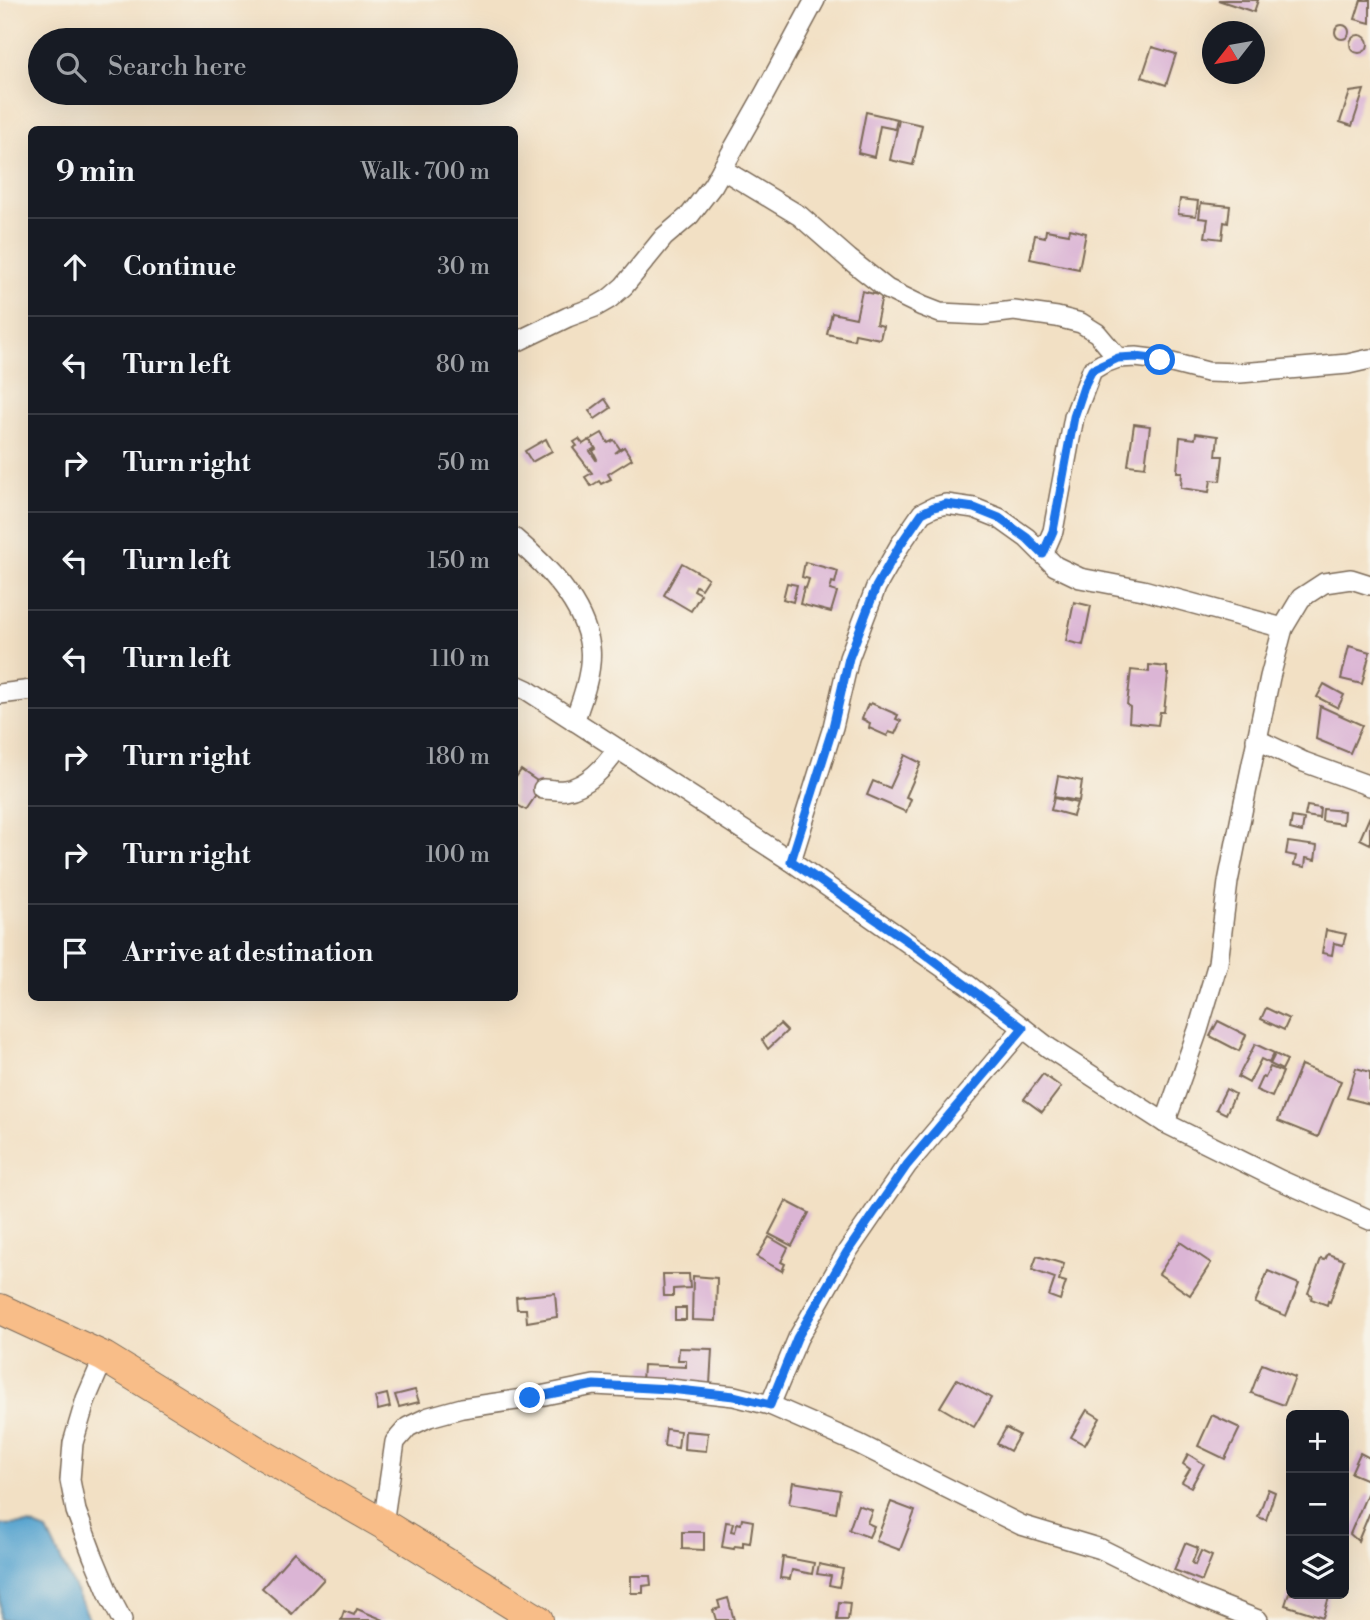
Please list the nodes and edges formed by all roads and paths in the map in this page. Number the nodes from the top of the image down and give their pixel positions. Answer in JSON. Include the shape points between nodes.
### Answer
{"nodes":[{"id":1,"x":815,"y":0,"type":"edge"},
{"id":2,"x":722,"y":169,"type":"junction"},
{"id":3,"x":518,"y":341,"type":"edge"},
{"id":4,"x":1118,"y":358,"type":"junction"},
{"id":5,"x":1370,"y":359,"type":"edge"},
{"id":6,"x":518,"y":542,"type":"edge"},
{"id":7,"x":1043,"y":554,"type":"junction"},
{"id":8,"x":1370,"y":585,"type":"edge"},
{"id":9,"x":1283,"y":628,"type":"junction"},
{"id":10,"x":518,"y":686,"type":"edge"},
{"id":11,"x":28,"y":691,"type":"edge"},
{"id":12,"x":0,"y":695,"type":"edge"},
{"id":13,"x":574,"y":721,"type":"junction"},
{"id":14,"x":1256,"y":739,"type":"junction"},
{"id":15,"x":618,"y":749,"type":"junction"},
{"id":16,"x":1370,"y":786,"type":"edge"},
{"id":17,"x":543,"y":789,"type":"dead end"},
{"id":18,"x":791,"y":861,"type":"junction"},
{"id":19,"x":1023,"y":1028,"type":"junction"},
{"id":20,"x":1165,"y":1123,"type":"junction"},
{"id":21,"x":1370,"y":1220,"type":"edge"},
{"id":22,"x":0,"y":1309,"type":"edge"},
{"id":23,"x":104,"y":1357,"type":"junction"},
{"id":24,"x":770,"y":1405,"type":"junction"},
{"id":25,"x":383,"y":1524,"type":"junction"},
{"id":26,"x":122,"y":1620,"type":"edge"},
{"id":27,"x":538,"y":1620,"type":"edge"},
{"id":28,"x":1258,"y":1620,"type":"edge"}],
"edges":[{"from":1,"to":2,"type":"street"},
{"from":2,"to":3,"type":"street","via":[[690,215],[609,299]]},
{"from":2,"to":4,"type":"street","via":[[800,216],[887,289],[922,306],[940,313],[1014,312],[1081,323],[1097,333]]},
{"from":4,"to":5,"type":"street","via":[[1240,373]]},
{"from":4,"to":7,"type":"street","via":[[1092,370],[1085,384],[1074,417],[1053,531]]},
{"from":6,"to":13,"type":"street","via":[[567,593],[584,626],[589,661]]},
{"from":7,"to":9,"type":"street","via":[[1055,566],[1080,578]]},
{"from":7,"to":18,"type":"street","via":[[999,518],[974,508],[946,504],[922,513],[876,587],[849,658],[833,727]]},
{"from":8,"to":9,"type":"street","via":[[1351,579],[1324,583],[1301,597]]},
{"from":9,"to":14,"type":"street"},
{"from":10,"to":13,"type":"street"},
{"from":11,"to":12,"type":"street"},
{"from":13,"to":15,"type":"street"},
{"from":14,"to":16,"type":"street"},
{"from":14,"to":20,"type":"street","via":[[1228,882],[1218,963]]},
{"from":15,"to":17,"type":"street","via":[[577,787]]},
{"from":15,"to":18,"type":"street"},
{"from":18,"to":19,"type":"street"},
{"from":19,"to":20,"type":"street"},
{"from":19,"to":24,"type":"street","via":[[907,1165],[847,1252],[797,1338]]},
{"from":20,"to":21,"type":"street"},
{"from":22,"to":23,"type":"highway"},
{"from":23,"to":25,"type":"highway"},
{"from":23,"to":26,"type":"street","via":[[73,1443],[70,1480],[76,1511]]},
{"from":24,"to":25,"type":"street","via":[[683,1390],[594,1385],[429,1417],[408,1427],[395,1441]]},
{"from":24,"to":28,"type":"street","via":[[1021,1525],[1101,1549],[1192,1594]]},
{"from":25,"to":27,"type":"highway"}]}
